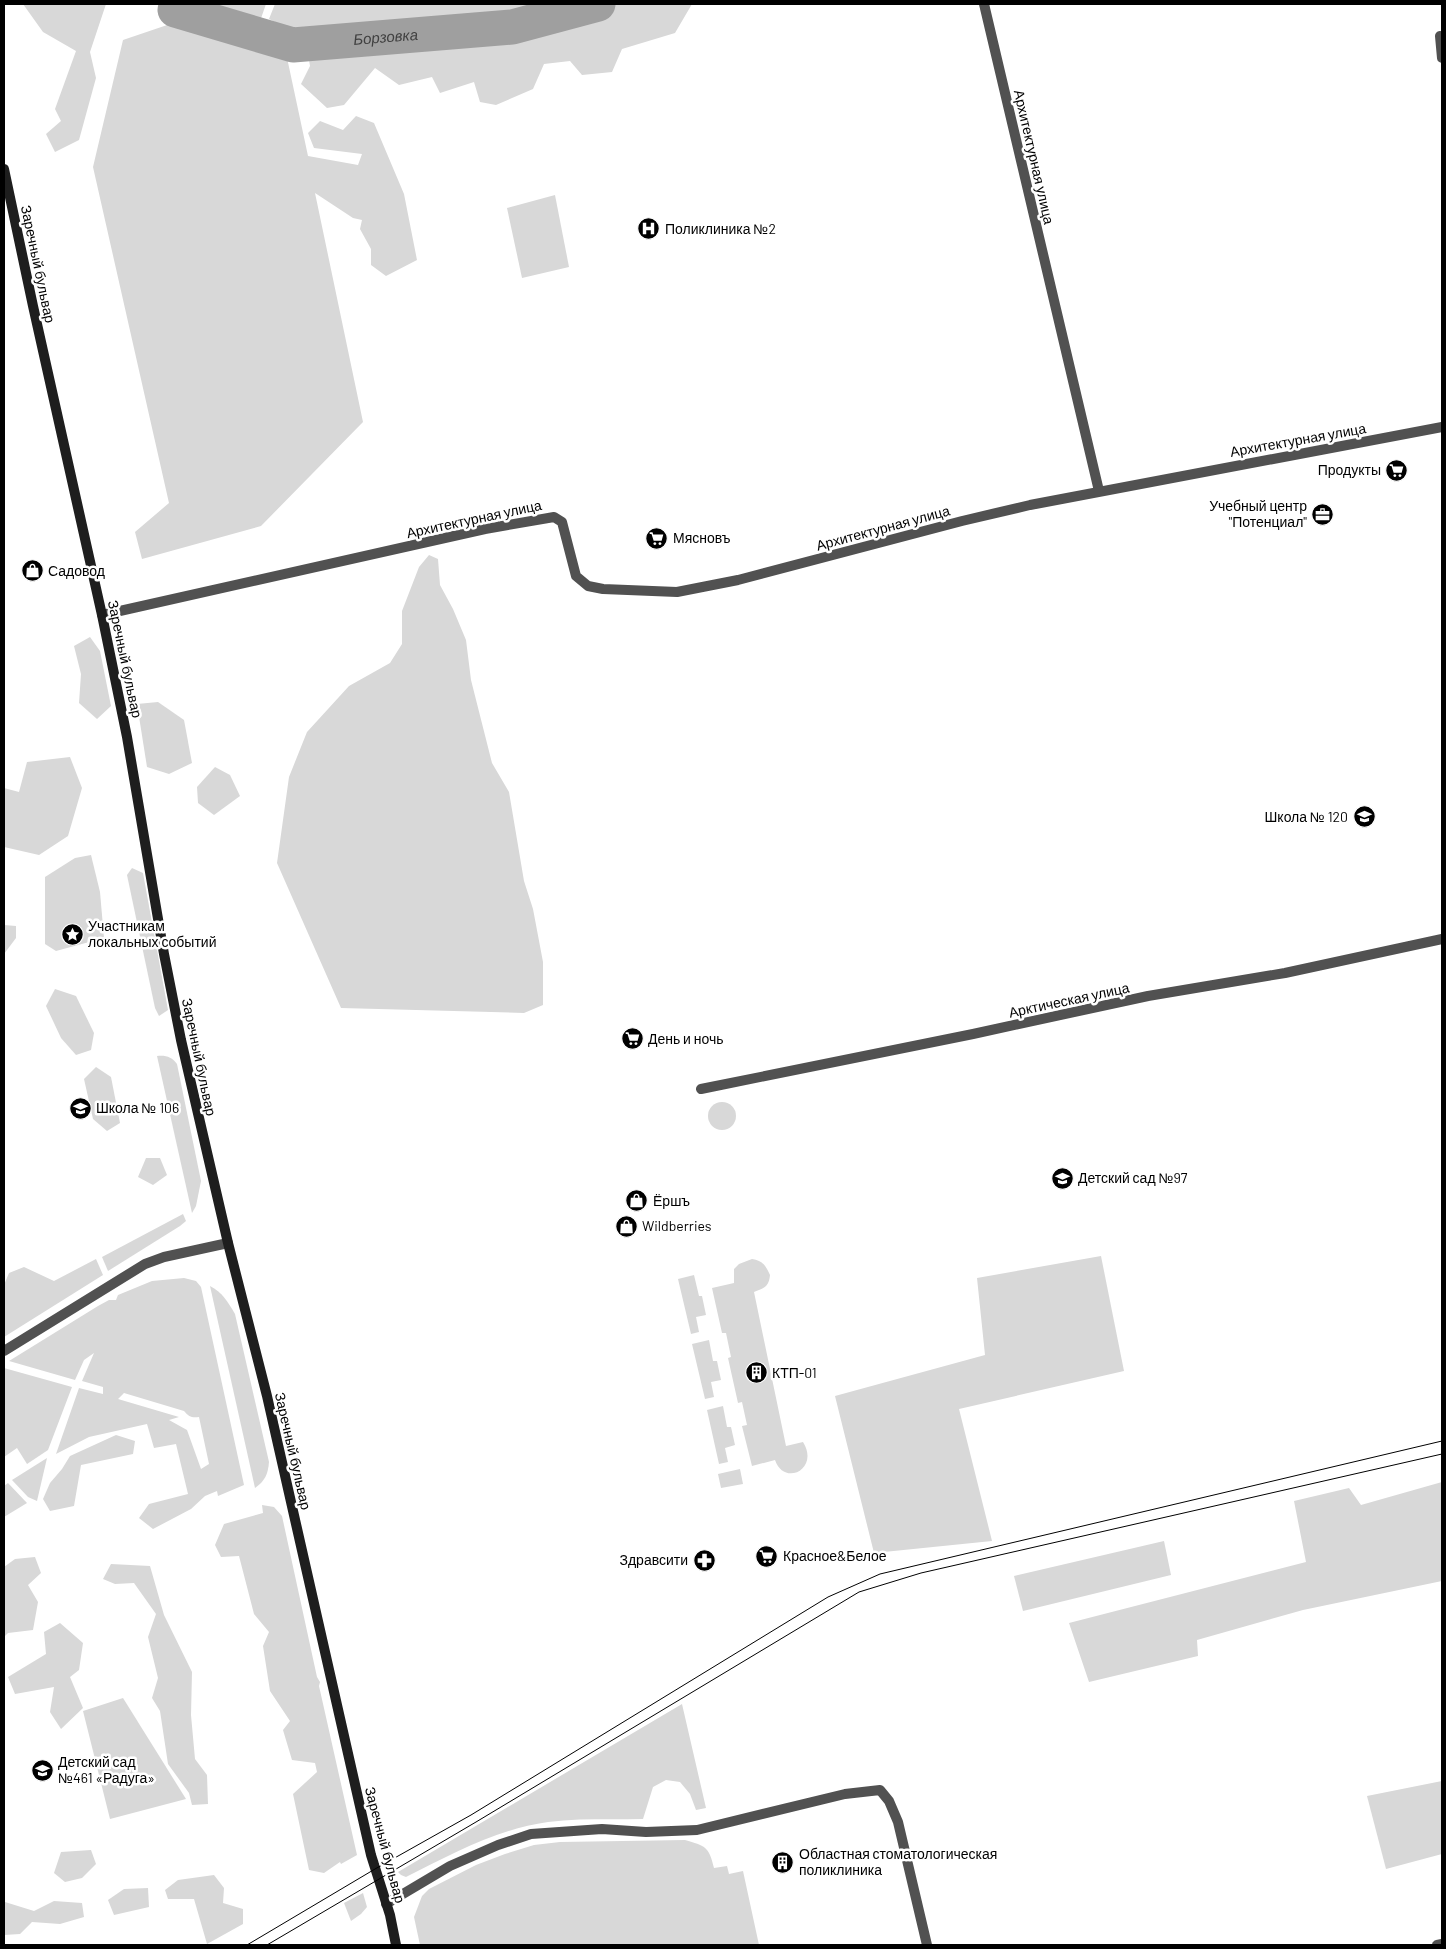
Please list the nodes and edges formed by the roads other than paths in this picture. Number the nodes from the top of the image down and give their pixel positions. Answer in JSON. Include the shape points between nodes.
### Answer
{"nodes":[{"id":1,"x":984,"y":4,"type":"edge"},
{"id":2,"x":1440,"y":36,"type":"dead end"},
{"id":3,"x":1442,"y":58,"type":"edge"},
{"id":4,"x":4,"y":169,"type":"edge"},
{"id":5,"x":1442,"y":426,"type":"edge"},
{"id":6,"x":1099,"y":491,"type":"junction"},
{"id":7,"x":102,"y":614,"type":"junction"},
{"id":8,"x":1442,"y":939,"type":"edge"},
{"id":9,"x":701,"y":1089,"type":"dead end"},
{"id":10,"x":228,"y":1243,"type":"junction"},
{"id":11,"x":4,"y":1351,"type":"edge"},
{"id":12,"x":386,"y":1904,"type":"junction"},
{"id":13,"x":1442,"y":1944,"type":"edge"},
{"id":14,"x":396,"y":1945,"type":"edge"},
{"id":15,"x":927,"y":1945,"type":"edge"},
{"id":16,"x":1437,"y":1945,"type":"edge"}],
"edges":[{"from":1,"to":6,"type":"street","name":"Архитектурная улица"},
{"from":2,"to":3,"type":"street"},
{"from":4,"to":7,"type":"street","name":"Заречный бульвар"},
{"from":5,"to":6,"type":"street","name":"Архитектурная улица"},
{"from":6,"to":7,"type":"street","name":"Архитектурная улица","via":[[962,521],[738,580],[676,592],[588,586],[576,576],[562,522],[554,517],[485,529]]},
{"from":7,"to":10,"type":"street","name":"Заречный бульвар","via":[[164,954]]},
{"from":8,"to":9,"type":"street","name":"Арктическая улица"},
{"from":10,"to":11,"type":"street","via":[[145,1264]]},
{"from":10,"to":12,"type":"street","name":"Заречный бульвар","via":[[267,1396],[371,1855]]},
{"from":12,"to":14,"type":"street","name":"Заречный бульвар"},
{"from":12,"to":15,"type":"street","via":[[450,1866],[531,1834],[602,1829],[646,1832],[698,1830],[845,1794],[880,1790],[889,1800],[898,1822]]},
{"from":13,"to":16,"type":"street"}]}
